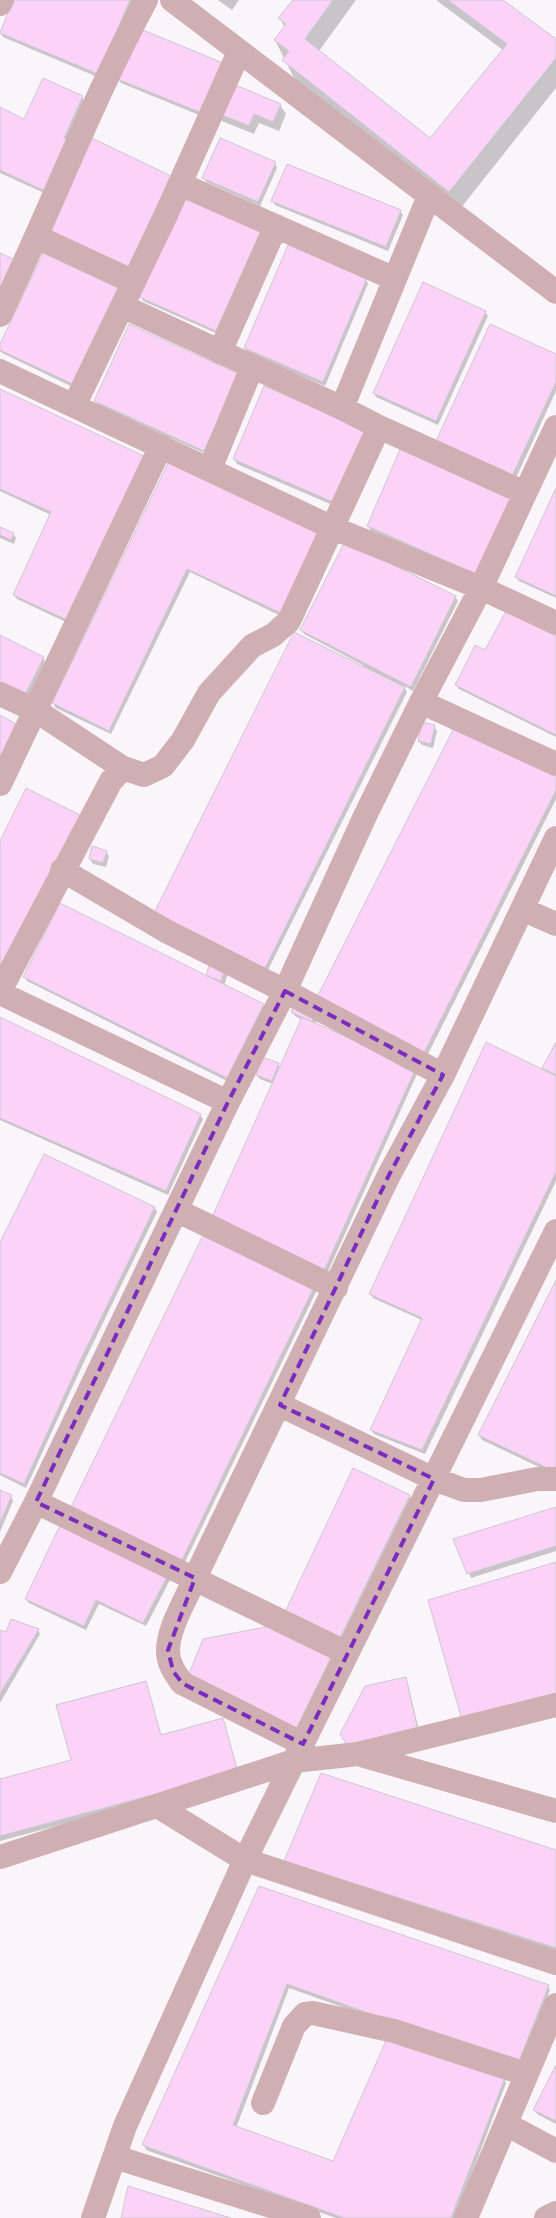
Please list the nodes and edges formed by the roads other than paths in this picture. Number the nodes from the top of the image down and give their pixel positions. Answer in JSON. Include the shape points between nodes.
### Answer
{"nodes":[{"id":1,"x":2,"y":0,"type":"edge"},
{"id":2,"x":146,"y":0,"type":"edge"},
{"id":3,"x":172,"y":0,"type":"edge"},
{"id":4,"x":0,"y":4,"type":"edge"},
{"id":5,"x":239,"y":52,"type":"junction"},
{"id":6,"x":180,"y":184,"type":"junction"},
{"id":7,"x":428,"y":196,"type":"junction"},
{"id":8,"x":276,"y":226,"type":"junction"},
{"id":9,"x":37,"y":237,"type":"junction"},
{"id":10,"x":395,"y":278,"type":"junction"},
{"id":11,"x":134,"y":282,"type":"junction"},
{"id":12,"x":556,"y":292,"type":"edge"},
{"id":13,"x":122,"y":306,"type":"junction"},
{"id":14,"x":0,"y":315,"type":"edge"},
{"id":15,"x":220,"y":352,"type":"junction"},
{"id":16,"x":252,"y":367,"type":"junction"},
{"id":17,"x":0,"y":371,"type":"edge"},
{"id":18,"x":74,"y":406,"type":"junction"},
{"id":19,"x":342,"y":408,"type":"junction"},
{"id":20,"x":379,"y":427,"type":"junction"},
{"id":21,"x":556,"y":427,"type":"edge"},
{"id":22,"x":161,"y":446,"type":"junction"},
{"id":23,"x":210,"y":469,"type":"junction"},
{"id":24,"x":525,"y":493,"type":"junction"},
{"id":25,"x":334,"y":528,"type":"junction"},
{"id":26,"x":481,"y":588,"type":"junction"},
{"id":27,"x":556,"y":624,"type":"edge"},
{"id":28,"x":0,"y":694,"type":"edge"},
{"id":29,"x":421,"y":702,"type":"junction"},
{"id":30,"x":35,"y":710,"type":"junction"},
{"id":31,"x":556,"y":764,"type":"edge"},
{"id":32,"x":123,"y":768,"type":"junction"},
{"id":33,"x":0,"y":784,"type":"edge"},
{"id":34,"x":556,"y":838,"type":"edge"},
{"id":35,"x":62,"y":870,"type":"junction"},
{"id":36,"x":522,"y":909,"type":"junction"},
{"id":37,"x":556,"y":924,"type":"edge"},
{"id":38,"x":285,"y":991,"type":"junction"},
{"id":39,"x":0,"y":992,"type":"edge"},
{"id":40,"x":443,"y":1075,"type":"junction"},
{"id":41,"x":228,"y":1102,"type":"junction"},
{"id":42,"x":176,"y":1210,"type":"junction"},
{"id":43,"x":556,"y":1232,"type":"edge"},
{"id":44,"x":336,"y":1288,"type":"junction"},
{"id":45,"x":280,"y":1405,"type":"junction"},
{"id":46,"x":434,"y":1479,"type":"junction"},
{"id":47,"x":556,"y":1479,"type":"edge"},
{"id":48,"x":36,"y":1502,"type":"junction"},
{"id":49,"x":0,"y":1572,"type":"edge"},
{"id":50,"x":196,"y":1578,"type":"junction"},
{"id":51,"x":347,"y":1653,"type":"junction"},
{"id":52,"x":556,"y":1705,"type":"edge"},
{"id":53,"x":299,"y":1752,"type":"junction"},
{"id":54,"x":358,"y":1754,"type":"junction"},
{"id":55,"x":159,"y":1807,"type":"junction"},
{"id":56,"x":556,"y":1811,"type":"edge"},
{"id":57,"x":0,"y":1857,"type":"edge"},
{"id":58,"x":245,"y":1860,"type":"junction"},
{"id":59,"x":556,"y":1963,"type":"edge"},
{"id":60,"x":556,"y":2005,"type":"edge"},
{"id":61,"x":526,"y":2074,"type":"junction"},
{"id":62,"x":263,"y":2103,"type":"dead end"},
{"id":63,"x":506,"y":2124,"type":"junction"},
{"id":64,"x":556,"y":2151,"type":"edge"},
{"id":65,"x":115,"y":2157,"type":"junction"},
{"id":66,"x":269,"y":2211,"type":"edge"},
{"id":67,"x":556,"y":2213,"type":"edge"},
{"id":68,"x":94,"y":2218,"type":"edge"},
{"id":69,"x":309,"y":2218,"type":"edge"},
{"id":70,"x":466,"y":2218,"type":"edge"},
{"id":71,"x":546,"y":2218,"type":"edge"}],
"edges":[{"from":1,"to":4,"type":"street"},
{"from":2,"to":9,"type":"street","via":[[120,48]]},
{"from":3,"to":5,"type":"street"},
{"from":5,"to":6,"type":"street"},
{"from":5,"to":7,"type":"street"},
{"from":6,"to":8,"type":"street"},
{"from":6,"to":11,"type":"street"},
{"from":7,"to":10,"type":"street"},
{"from":7,"to":12,"type":"street"},
{"from":8,"to":10,"type":"street"},
{"from":8,"to":15,"type":"street"},
{"from":9,"to":11,"type":"street"},
{"from":9,"to":14,"type":"street"},
{"from":10,"to":19,"type":"street"},
{"from":11,"to":13,"type":"street"},
{"from":13,"to":15,"type":"street"},
{"from":13,"to":18,"type":"street"},
{"from":15,"to":16,"type":"street"},
{"from":16,"to":19,"type":"street"},
{"from":16,"to":23,"type":"street"},
{"from":17,"to":18,"type":"street"},
{"from":18,"to":22,"type":"street"},
{"from":19,"to":20,"type":"street"},
{"from":20,"to":24,"type":"street"},
{"from":20,"to":25,"type":"street"},
{"from":21,"to":24,"type":"street"},
{"from":22,"to":23,"type":"street"},
{"from":22,"to":30,"type":"street"},
{"from":23,"to":25,"type":"street"},
{"from":24,"to":26,"type":"street"},
{"from":25,"to":26,"type":"street"},
{"from":25,"to":32,"type":"street","via":[[289,621],[272,636],[252,646],[209,693],[183,740],[163,766],[144,775]]},
{"from":26,"to":27,"type":"street"},
{"from":26,"to":29,"type":"street"},
{"from":28,"to":30,"type":"street"},
{"from":29,"to":31,"type":"street"},
{"from":29,"to":38,"type":"street"},
{"from":30,"to":32,"type":"street"},
{"from":30,"to":33,"type":"street"},
{"from":32,"to":35,"type":"street","via":[[111,781]]},
{"from":34,"to":36,"type":"street"},
{"from":35,"to":38,"type":"street","via":[[166,932]]},
{"from":35,"to":39,"type":"street"},
{"from":36,"to":37,"type":"street"},
{"from":36,"to":40,"type":"street"},
{"from":38,"to":40,"type":"street"},
{"from":38,"to":41,"type":"street"},
{"from":39,"to":41,"type":"street"},
{"from":40,"to":44,"type":"street","via":[[389,1175]]},
{"from":41,"to":42,"type":"street"},
{"from":42,"to":44,"type":"street"},
{"from":42,"to":48,"type":"street"},
{"from":43,"to":46,"type":"street"},
{"from":44,"to":45,"type":"street"},
{"from":45,"to":46,"type":"street"},
{"from":45,"to":50,"type":"street"},
{"from":46,"to":47,"type":"street","via":[[464,1490],[481,1490],[538,1479]]},
{"from":46,"to":51,"type":"street"},
{"from":48,"to":49,"type":"street"},
{"from":48,"to":50,"type":"street"},
{"from":50,"to":51,"type":"street"},
{"from":50,"to":53,"type":"street","via":[[168,1650],[173,1671],[182,1682]]},
{"from":51,"to":53,"type":"street"},
{"from":52,"to":54,"type":"street"},
{"from":53,"to":54,"type":"street"},
{"from":53,"to":55,"type":"street"},
{"from":53,"to":58,"type":"street"},
{"from":54,"to":56,"type":"street"},
{"from":55,"to":57,"type":"street"},
{"from":55,"to":58,"type":"street"},
{"from":58,"to":59,"type":"street"},
{"from":58,"to":65,"type":"street","via":[[129,2117]]},
{"from":60,"to":61,"type":"street"},
{"from":61,"to":62,"type":"street","via":[[394,2031],[313,2012],[305,2014],[294,2026]]},
{"from":61,"to":63,"type":"street"},
{"from":63,"to":64,"type":"street"},
{"from":63,"to":70,"type":"street"},
{"from":65,"to":66,"type":"street"},
{"from":65,"to":68,"type":"street"},
{"from":66,"to":69,"type":"street"},
{"from":67,"to":71,"type":"street"}]}
